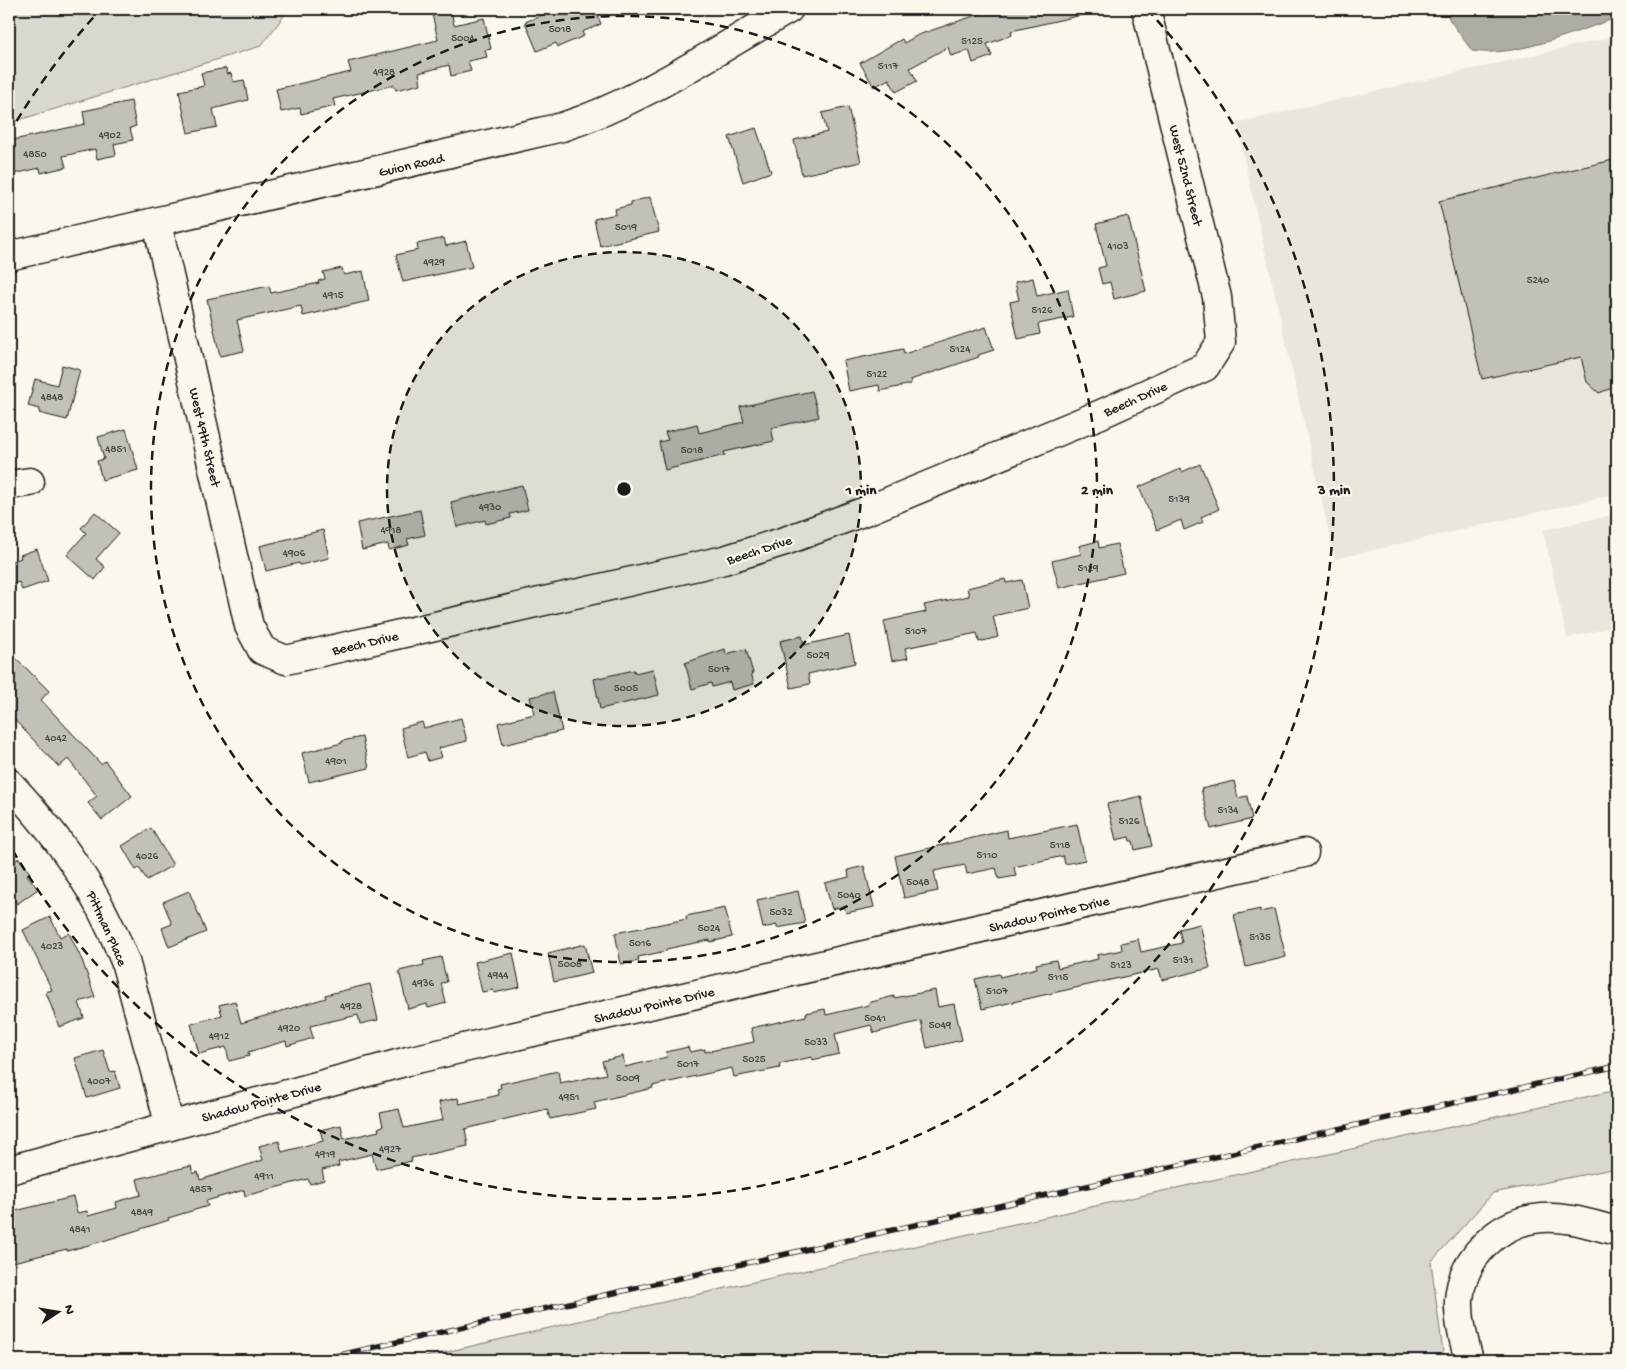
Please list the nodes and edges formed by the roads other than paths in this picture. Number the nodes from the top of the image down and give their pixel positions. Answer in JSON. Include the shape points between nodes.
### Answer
{"nodes":[{"id":1,"x":789,"y":9,"type":"edge"},
{"id":2,"x":1146,"y":9,"type":"edge"},
{"id":3,"x":157,"y":222,"type":"junction"},
{"id":4,"x":9,"y":256,"type":"edge"},
{"id":5,"x":1221,"y":342,"type":"joint"},
{"id":6,"x":262,"y":650,"type":"joint"},
{"id":7,"x":9,"y":783,"type":"edge"},
{"id":8,"x":1304,"y":853,"type":"dead end"},
{"id":9,"x":170,"y":1126,"type":"junction"},
{"id":10,"x":9,"y":1170,"type":"edge"},
{"id":11,"x":1617,"y":1230,"type":"edge"},
{"id":12,"x":1469,"y":1360,"type":"edge"}],
"edges":[{"from":1,"to":3,"type":"street","name":"Guion Road","via":[[640,95],[580,121],[540,134]]},
{"from":2,"to":5,"type":"street","name":"West 52nd Street","via":[[1217,297]]},
{"from":3,"to":4,"type":"street","name":"Guion Road"},
{"from":3,"to":6,"type":"street","name":"West 49th Street","via":[[249,626]]},
{"from":5,"to":6,"type":"street","name":"Beech Drive","via":[[1205,367],[1188,375],[868,510],[755,551],[286,660]]},
{"from":7,"to":9,"type":"street","name":"Pittman Place","via":[[49,828],[81,872],[115,936],[130,978]]},
{"from":8,"to":9,"type":"street","name":"Shadow Pointe Drive","via":[[408,1061]]},
{"from":9,"to":10,"type":"street","name":"Shadow Pointe Drive"},
{"from":11,"to":12,"type":"street","via":[[1560,1218],[1542,1218],[1516,1224],[1492,1238],[1468,1266],[1460,1292],[1460,1320]]}]}
